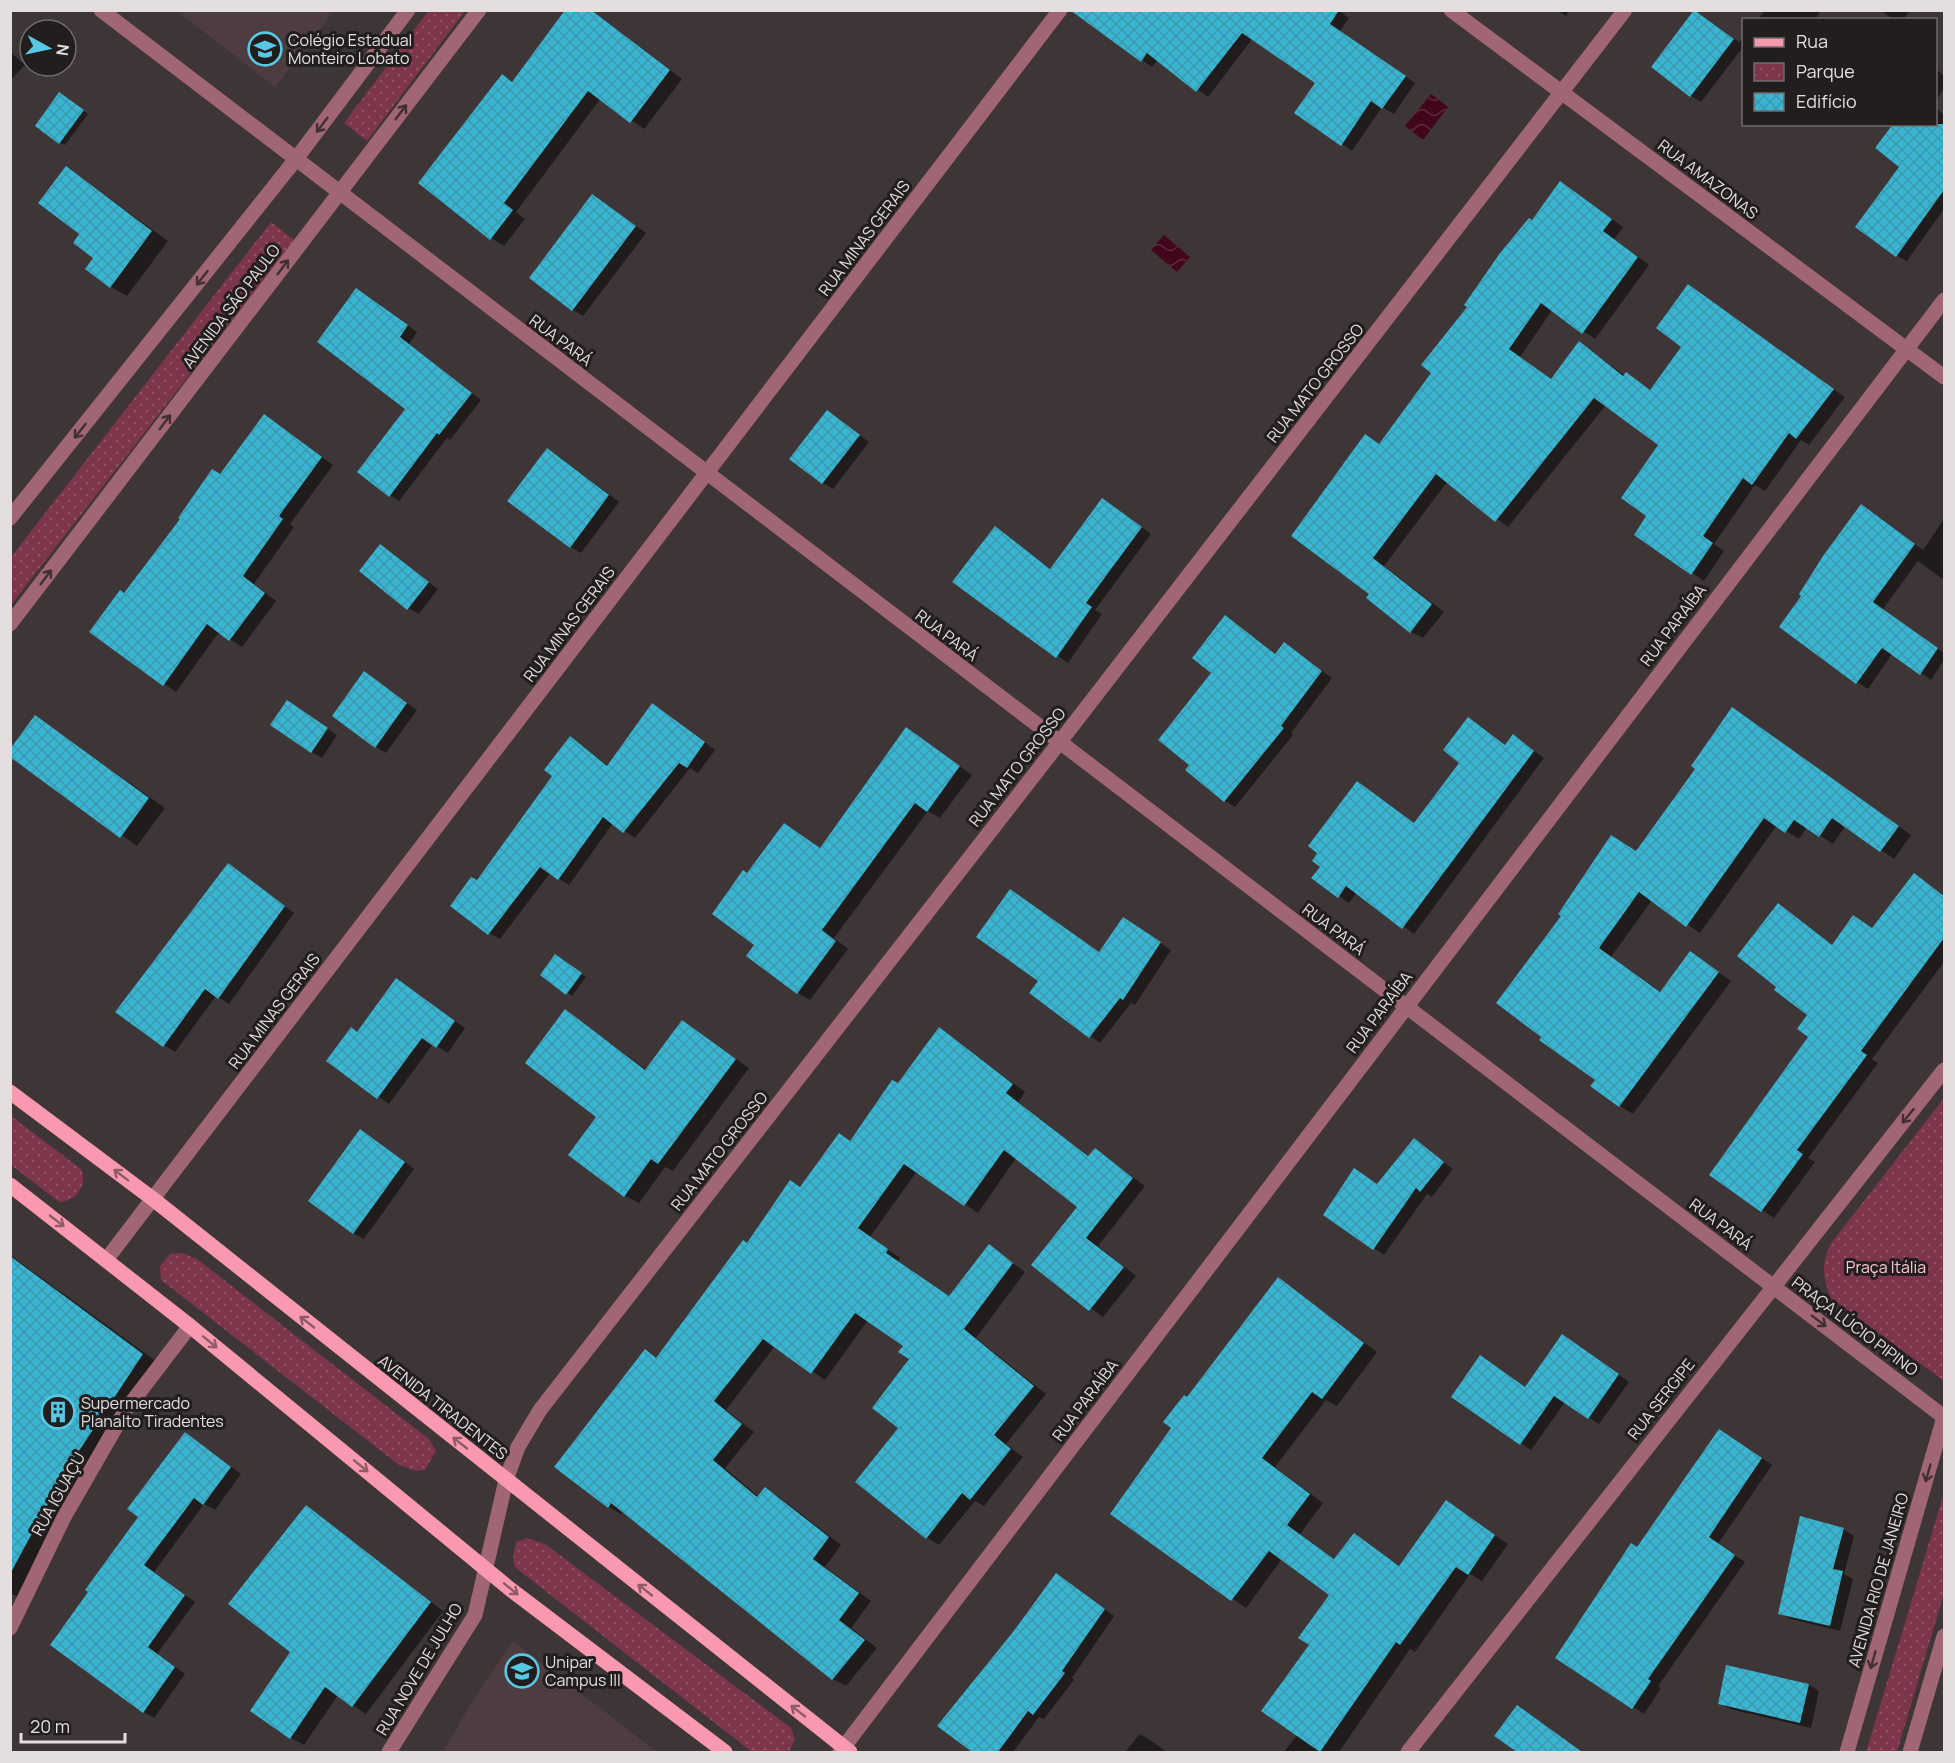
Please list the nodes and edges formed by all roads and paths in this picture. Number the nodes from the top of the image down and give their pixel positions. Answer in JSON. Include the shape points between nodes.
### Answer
{"nodes":[{"id":1,"x":101,"y":10,"type":"edge"},
{"id":2,"x":408,"y":10,"type":"edge"},
{"id":3,"x":479,"y":10,"type":"edge"},
{"id":4,"x":1060,"y":10,"type":"edge"},
{"id":5,"x":1451,"y":10,"type":"edge"},
{"id":6,"x":1625,"y":10,"type":"edge"},
{"id":7,"x":1561,"y":93,"type":"junction"},
{"id":8,"x":296,"y":159,"type":"junction"},
{"id":9,"x":339,"y":194,"type":"junction"},
{"id":10,"x":1944,"y":300,"type":"edge"},
{"id":11,"x":1906,"y":348,"type":"junction"},
{"id":12,"x":1944,"y":377,"type":"edge"},
{"id":13,"x":706,"y":474,"type":"junction"},
{"id":14,"x":10,"y":519,"type":"edge"},
{"id":15,"x":10,"y":624,"type":"edge"},
{"id":16,"x":1059,"y":743,"type":"junction"},
{"id":17,"x":1406,"y":1007,"type":"junction"},
{"id":18,"x":1944,"y":1070,"type":"edge"},
{"id":19,"x":10,"y":1092,"type":"edge"},
{"id":20,"x":10,"y":1185,"type":"edge"},
{"id":21,"x":153,"y":1199,"type":"junction"},
{"id":22,"x":106,"y":1260,"type":"junction"},
{"id":23,"x":1773,"y":1286,"type":"junction"},
{"id":24,"x":190,"y":1326,"type":"junction"},
{"id":25,"x":1944,"y":1417,"type":"edge"},
{"id":26,"x":506,"y":1480,"type":"junction"},
{"id":27,"x":487,"y":1570,"type":"junction"},
{"id":28,"x":10,"y":1628,"type":"edge"},
{"id":29,"x":1944,"y":1636,"type":"edge"},
{"id":30,"x":845,"y":1751,"type":"edge"},
{"id":31,"x":389,"y":1752,"type":"edge"},
{"id":32,"x":725,"y":1752,"type":"edge"},
{"id":33,"x":1408,"y":1752,"type":"edge"},
{"id":34,"x":1847,"y":1752,"type":"edge"},
{"id":35,"x":1910,"y":1752,"type":"edge"}],
"edges":[{"from":1,"to":8,"type":"street","name":"RUA PARÁ"},
{"from":2,"to":8,"type":"street","one_way":true},
{"from":9,"to":3,"type":"street","name":"AVENIDA SÃO PAULO","one_way":true},
{"from":4,"to":13,"type":"street","name":"RUA MINAS GERAIS"},
{"from":5,"to":7,"type":"street","name":"RUA AMAZONAS"},
{"from":6,"to":7,"type":"street","name":"RUA MATO GROSSO"},
{"from":7,"to":11,"type":"street","name":"RUA AMAZONAS"},
{"from":7,"to":16,"type":"street","name":"RUA MATO GROSSO"},
{"from":8,"to":9,"type":"street","name":"RUA PARÁ"},
{"from":8,"to":14,"type":"street","one_way":true},
{"from":9,"to":13,"type":"street","name":"RUA PARÁ"},
{"from":15,"to":9,"type":"street","name":"AVENIDA SÃO PAULO","one_way":true},
{"from":10,"to":11,"type":"street","name":"RUA PARAÍBA"},
{"from":11,"to":12,"type":"street","name":"RUA AMAZONAS"},
{"from":11,"to":17,"type":"street","name":"RUA PARAÍBA"},
{"from":13,"to":16,"type":"street","name":"RUA PARÁ"},
{"from":13,"to":21,"type":"street","name":"RUA MINAS GERAIS"},
{"from":16,"to":17,"type":"street","name":"RUA PARÁ"},
{"from":16,"to":26,"type":"street","name":"RUA MATO GROSSO","via":[[540,1410],[518,1446]]},
{"from":17,"to":23,"type":"street","name":"RUA PARÁ"},
{"from":17,"to":30,"type":"street","name":"RUA PARAÍBA"},
{"from":18,"to":23,"type":"street","name":"RUA SERGIPE","one_way":true},
{"from":21,"to":19,"type":"main road","name":"AVENIDA TIRADENTES","one_way":true},
{"from":20,"to":22,"type":"main road","one_way":true},
{"from":21,"to":22,"type":"street","name":"RUA MINAS GERAIS"},
{"from":26,"to":21,"type":"main road","name":"AVENIDA TIRADENTES","one_way":true},
{"from":22,"to":24,"type":"main road"},
{"from":23,"to":25,"type":"street","name":"PRAÇA LÚCIO PIPINO","one_way":true},
{"from":23,"to":33,"type":"street","name":"RUA SERGIPE"},
{"from":24,"to":27,"type":"main road","one_way":true},
{"from":24,"to":28,"type":"street","name":"RUA IGUAÇU","via":[[125,1411],[64,1516]]},
{"from":25,"to":34,"type":"street","name":"AVENIDA RIO DE JANEIRO","one_way":true},
{"from":26,"to":27,"type":"street","name":"RUA MATO GROSSO"},
{"from":30,"to":26,"type":"main road","name":"AVENIDA TIRADENTES","one_way":true},
{"from":27,"to":31,"type":"street","name":"RUA NOVE DE JULHO","via":[[475,1615]]},
{"from":27,"to":32,"type":"main road","one_way":true},
{"from":29,"to":35,"type":"street"}]}
